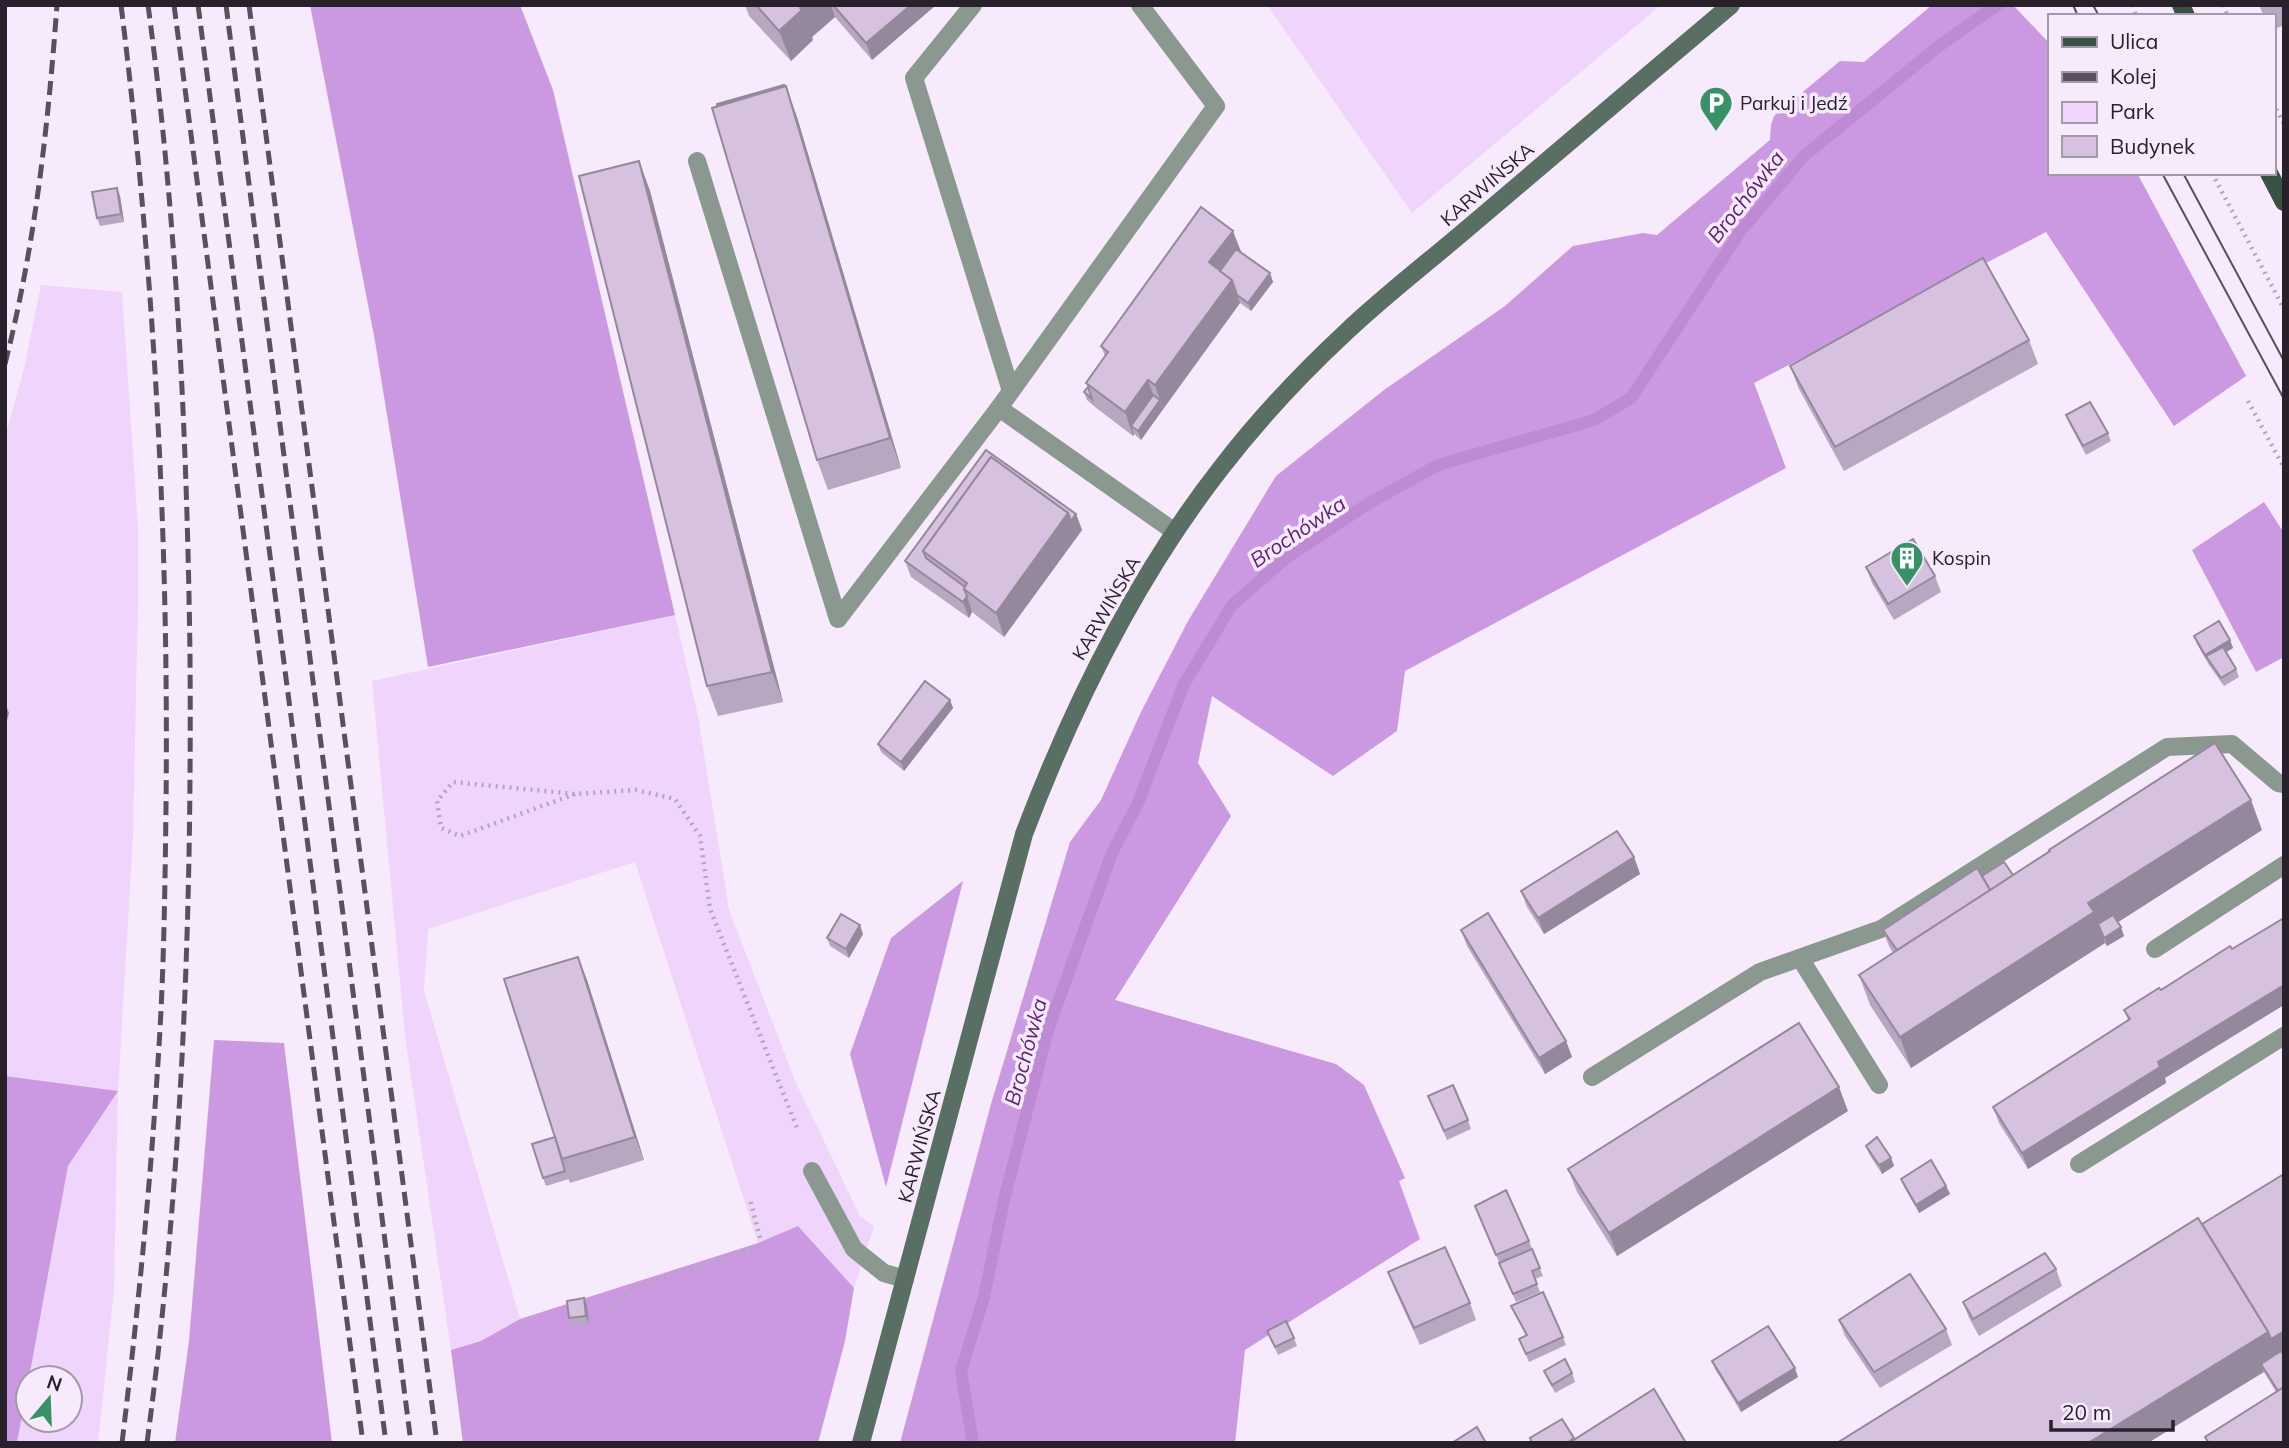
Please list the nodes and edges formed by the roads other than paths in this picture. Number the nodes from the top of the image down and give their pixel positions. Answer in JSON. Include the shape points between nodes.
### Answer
{"nodes":[{"id":1,"x":973,"y":5,"type":"edge"},
{"id":2,"x":1140,"y":5,"type":"edge"},
{"id":3,"x":1731,"y":5,"type":"edge"},
{"id":4,"x":697,"y":161,"type":"dead end"},
{"id":5,"x":2270,"y":175,"type":"edge"},
{"id":6,"x":2284,"y":202,"type":"edge"},
{"id":7,"x":1012,"y":391,"type":"junction"},
{"id":8,"x":999,"y":408,"type":"junction"},
{"id":9,"x":1175,"y":532,"type":"junction"},
{"id":10,"x":2284,"y":784,"type":"edge"},
{"id":11,"x":2284,"y":865,"type":"edge"},
{"id":12,"x":2155,"y":949,"type":"dead end"},
{"id":13,"x":1800,"y":958,"type":"junction"},
{"id":14,"x":2284,"y":1035,"type":"edge"},
{"id":15,"x":1592,"y":1077,"type":"dead end"},
{"id":16,"x":1879,"y":1085,"type":"dead end"},
{"id":17,"x":2079,"y":1164,"type":"dead end"},
{"id":18,"x":812,"y":1171,"type":"dead end"},
{"id":19,"x":905,"y":1279,"type":"junction"},
{"id":20,"x":861,"y":1443,"type":"edge"}],
"edges":[{"from":1,"to":7,"type":"lane","via":[[914,78]]},
{"from":2,"to":7,"type":"lane","via":[[1216,106]]},
{"from":3,"to":9,"type":"street","name":"KARWIŃSKA","via":[[1345,333],[1221,468]]},
{"from":4,"to":8,"type":"lane","via":[[838,619]]},
{"from":5,"to":6,"type":"main road"},
{"from":7,"to":8,"type":"lane"},
{"from":8,"to":9,"type":"lane"},
{"from":9,"to":19,"type":"street","name":"KARWIŃSKA","via":[[1093,674],[1024,834]]},
{"from":10,"to":13,"type":"lane","via":[[2232,744],[2166,747],[1881,929]]},
{"from":11,"to":12,"type":"lane"},
{"from":13,"to":15,"type":"lane","via":[[1759,972]]},
{"from":13,"to":16,"type":"lane"},
{"from":14,"to":17,"type":"lane"},
{"from":18,"to":19,"type":"lane","via":[[854,1250],[884,1273]]},
{"from":19,"to":20,"type":"street","name":"KARWIŃSKA"}]}
